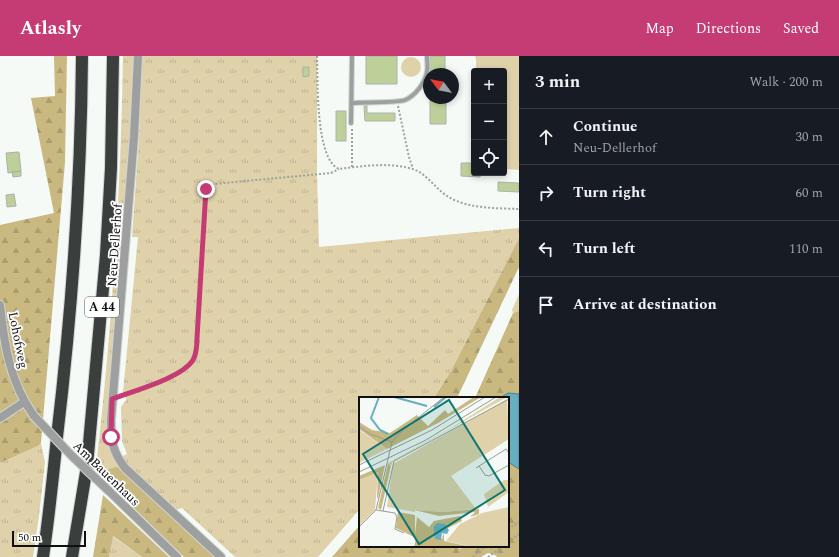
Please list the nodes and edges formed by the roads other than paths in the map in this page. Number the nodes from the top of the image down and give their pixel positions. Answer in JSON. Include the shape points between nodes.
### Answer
{"nodes":[{"id":1,"x":82,"y":56,"type":"edge"},
{"id":2,"x":113,"y":56,"type":"edge"},
{"id":3,"x":138,"y":56,"type":"edge"},
{"id":4,"x":352,"y":56,"type":"edge"},
{"id":5,"x":427,"y":56,"type":"edge"},
{"id":6,"x":352,"y":103,"type":"junction"},
{"id":7,"x":351,"y":123,"type":"road end"},
{"id":8,"x":0,"y":305,"type":"edge"},
{"id":9,"x":24,"y":402,"type":"junction"},
{"id":10,"x":0,"y":418,"type":"edge"},
{"id":11,"x":42,"y":557,"type":"edge"},
{"id":12,"x":72,"y":557,"type":"edge"},
{"id":13,"x":177,"y":557,"type":"edge"},
{"id":14,"x":221,"y":557,"type":"edge"}],
"edges":[{"from":1,"to":11,"type":"highway","number":"A 44","via":[[78,207],[71,298],[62,402]]},
{"from":2,"to":12,"type":"highway","number":"A 44","via":[[106,255],[87,466]]},
{"from":3,"to":14,"type":"street","name":"Neu-Dellerhof","via":[[134,136],[112,399],[112,444],[125,468]]},
{"from":4,"to":6,"type":"lane"},
{"from":5,"to":6,"type":"lane","via":[[427,71],[420,87],[404,101]]},
{"from":6,"to":7,"type":"lane"},
{"from":8,"to":9,"type":"street","name":"Lohofweg","via":[[6,353]]},
{"from":9,"to":10,"type":"street"},
{"from":9,"to":13,"type":"street","name":"Am Bauenhaus","bridge":true,"via":[[72,456]]}]}
